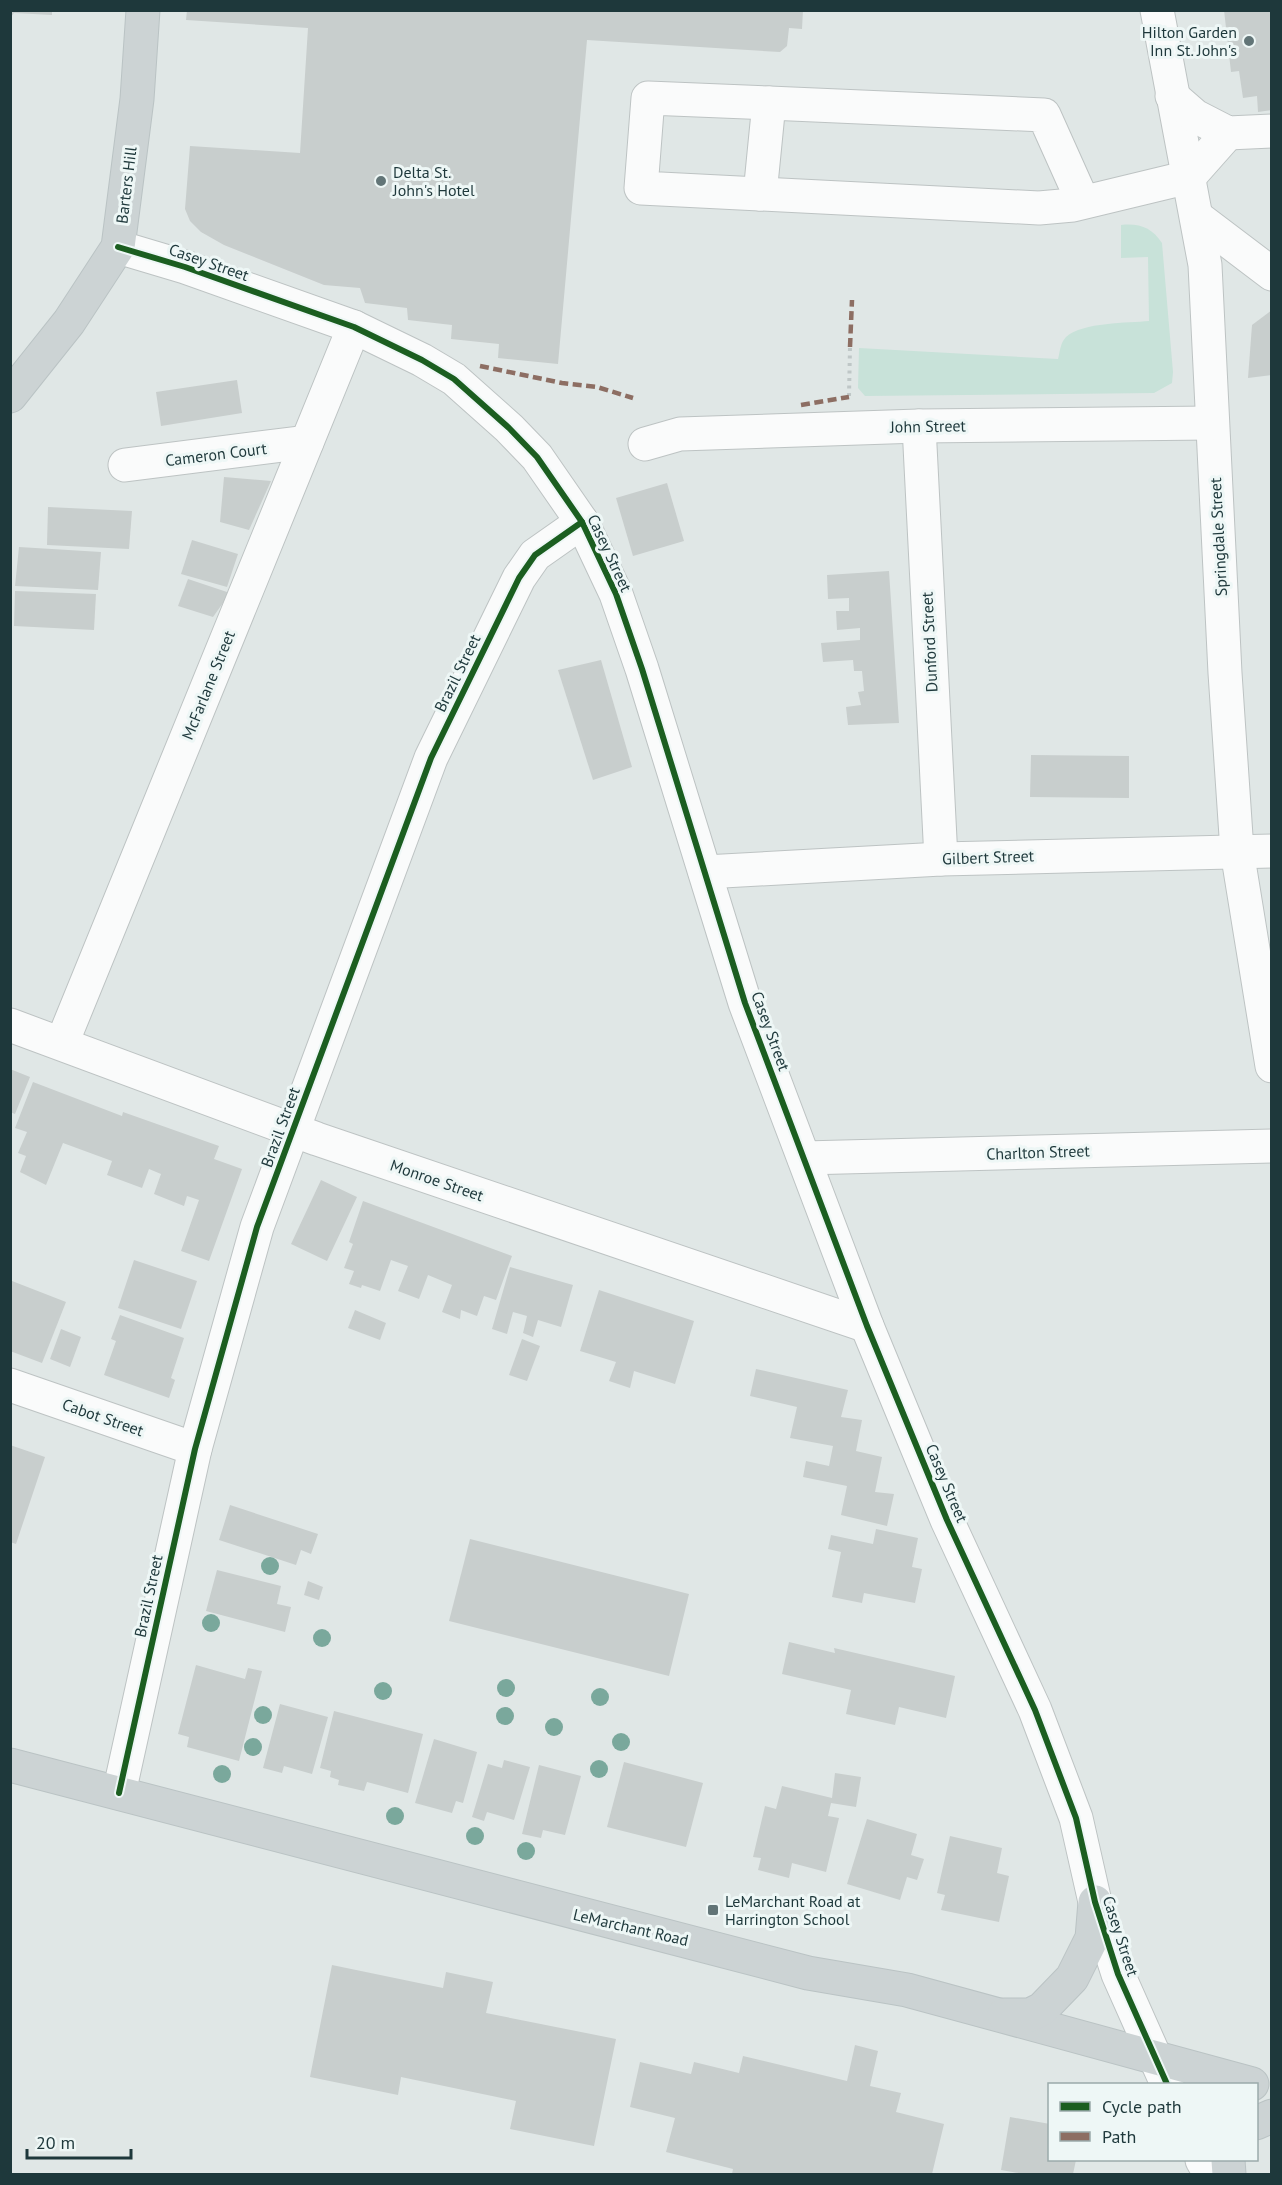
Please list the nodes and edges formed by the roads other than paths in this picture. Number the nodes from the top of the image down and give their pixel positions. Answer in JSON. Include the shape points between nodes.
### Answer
{"nodes":[{"id":1,"x":143,"y":10,"type":"edge"},
{"id":2,"x":1157,"y":10,"type":"edge"},
{"id":3,"x":1172,"y":96,"type":"junction"},
{"id":4,"x":769,"y":103,"type":"junction"},
{"id":5,"x":1272,"y":132,"type":"edge"},
{"id":6,"x":1228,"y":133,"type":"junction"},
{"id":7,"x":1189,"y":177,"type":"junction"},
{"id":8,"x":760,"y":194,"type":"junction"},
{"id":9,"x":1083,"y":202,"type":"junction"},
{"id":10,"x":1198,"y":218,"type":"junction"},
{"id":11,"x":118,"y":247,"type":"junction"},
{"id":12,"x":1272,"y":274,"type":"edge"},
{"id":13,"x":354,"y":327,"type":"junction"},
{"id":14,"x":10,"y":396,"type":"edge"},
{"id":15,"x":1212,"y":423,"type":"junction"},
{"id":16,"x":920,"y":426,"type":"junction"},
{"id":17,"x":307,"y":442,"type":"junction"},
{"id":18,"x":645,"y":444,"type":"dead end"},
{"id":19,"x":125,"y":465,"type":"dead end"},
{"id":20,"x":582,"y":522,"type":"junction"},
{"id":21,"x":1238,"y":851,"type":"junction"},
{"id":22,"x":1272,"y":851,"type":"edge"},
{"id":23,"x":941,"y":859,"type":"junction"},
{"id":24,"x":705,"y":872,"type":"junction"},
{"id":25,"x":10,"y":1026,"type":"edge"},
{"id":26,"x":62,"y":1043,"type":"junction"},
{"id":27,"x":1272,"y":1066,"type":"edge"},
{"id":28,"x":293,"y":1130,"type":"junction"},
{"id":29,"x":1272,"y":1146,"type":"edge"},
{"id":30,"x":804,"y":1158,"type":"junction"},
{"id":31,"x":867,"y":1326,"type":"junction"},
{"id":32,"x":10,"y":1385,"type":"edge"},
{"id":33,"x":195,"y":1449,"type":"junction"},
{"id":34,"x":10,"y":1765,"type":"edge"},
{"id":35,"x":119,"y":1793,"type":"junction"},
{"id":36,"x":1095,"y":1902,"type":"junction"},
{"id":37,"x":999,"y":2014,"type":"junction"},
{"id":38,"x":1161,"y":2071,"type":"edge"},
{"id":39,"x":1239,"y":2083,"type":"edge"},
{"id":40,"x":1272,"y":2116,"type":"edge"},
{"id":41,"x":1258,"y":2122,"type":"edge"},
{"id":42,"x":1203,"y":2161,"type":"edge"},
{"id":43,"x":1210,"y":2175,"type":"edge"}],
"edges":[{"from":1,"to":11,"type":"main road","name":"Barters Hill","via":[[137,99]]},
{"from":2,"to":3,"type":"street","name":"Springdale Street"},
{"from":3,"to":6,"type":"street","via":[[1195,116]]},
{"from":3,"to":7,"type":"street","name":"Springdale Street"},
{"from":4,"to":8,"type":"street"},
{"from":4,"to":8,"type":"street","via":[[648,98],[641,188]]},
{"from":4,"to":9,"type":"street","via":[[1044,115]]},
{"from":5,"to":6,"type":"street"},
{"from":6,"to":7,"type":"street"},
{"from":7,"to":9,"type":"street"},
{"from":7,"to":10,"type":"street","name":"Springdale Street"},
{"from":8,"to":9,"type":"street","via":[[1040,208]]},
{"from":10,"to":12,"type":"street"},
{"from":10,"to":15,"type":"street","name":"Springdale Street","via":[[1205,275]]},
{"from":11,"to":13,"type":"street","name":"Casey Street"},
{"from":11,"to":14,"type":"main road","name":"Barters Hill","via":[[63,330]]},
{"from":13,"to":17,"type":"street","name":"McFarlane Street"},
{"from":13,"to":20,"type":"street","name":"Casey Street","via":[[454,379],[537,458]]},
{"from":15,"to":16,"type":"street","name":"John Street"},
{"from":15,"to":21,"type":"street","name":"Springdale Street"},
{"from":16,"to":18,"type":"street","name":"John Street","via":[[680,434]]},
{"from":16,"to":23,"type":"street","name":"Dunford Street"},
{"from":17,"to":19,"type":"street","name":"Cameron Court"},
{"from":17,"to":26,"type":"street","name":"McFarlane Street"},
{"from":20,"to":24,"type":"street","name":"Casey Street","via":[[616,594]]},
{"from":20,"to":28,"type":"street","name":"Brazil Street","via":[[536,555],[519,578],[436,748]]},
{"from":21,"to":22,"type":"street","name":"Gilbert Street"},
{"from":21,"to":23,"type":"street","name":"Gilbert Street"},
{"from":21,"to":27,"type":"street","name":"Springdale Street"},
{"from":23,"to":24,"type":"street","name":"Gilbert Street"},
{"from":24,"to":30,"type":"street","name":"Casey Street","via":[[745,1003]]},
{"from":25,"to":26,"type":"street","name":"Monroe Street"},
{"from":26,"to":28,"type":"street","name":"Monroe Street"},
{"from":28,"to":31,"type":"street","name":"Monroe Street"},
{"from":28,"to":33,"type":"street","name":"Brazil Street","via":[[257,1227]]},
{"from":29,"to":30,"type":"street","name":"Charlton Street"},
{"from":30,"to":31,"type":"street","name":"Casey Street"},
{"from":31,"to":36,"type":"street","name":"Casey Street","via":[[947,1520],[1035,1710],[1076,1818]]},
{"from":32,"to":33,"type":"street","name":"Cabot Street"},
{"from":33,"to":35,"type":"street","name":"Brazil Street"},
{"from":34,"to":35,"type":"main road","name":"LeMarchant Road"},
{"from":35,"to":37,"type":"main road","name":"LeMarchant Road","via":[[808,1973],[907,1990]]},
{"from":36,"to":37,"type":"main road","via":[[1092,1938],[1072,1978],[1042,2009],[1030,2014]]},
{"from":36,"to":38,"type":"street","name":"Casey Street","via":[[1118,1974]]},
{"from":37,"to":38,"type":"main road","name":"LeMarchant Road"},
{"from":38,"to":39,"type":"main road","name":"LeMarchant Road"},
{"from":40,"to":41,"type":"main road"},
{"from":42,"to":43,"type":"street"}]}
